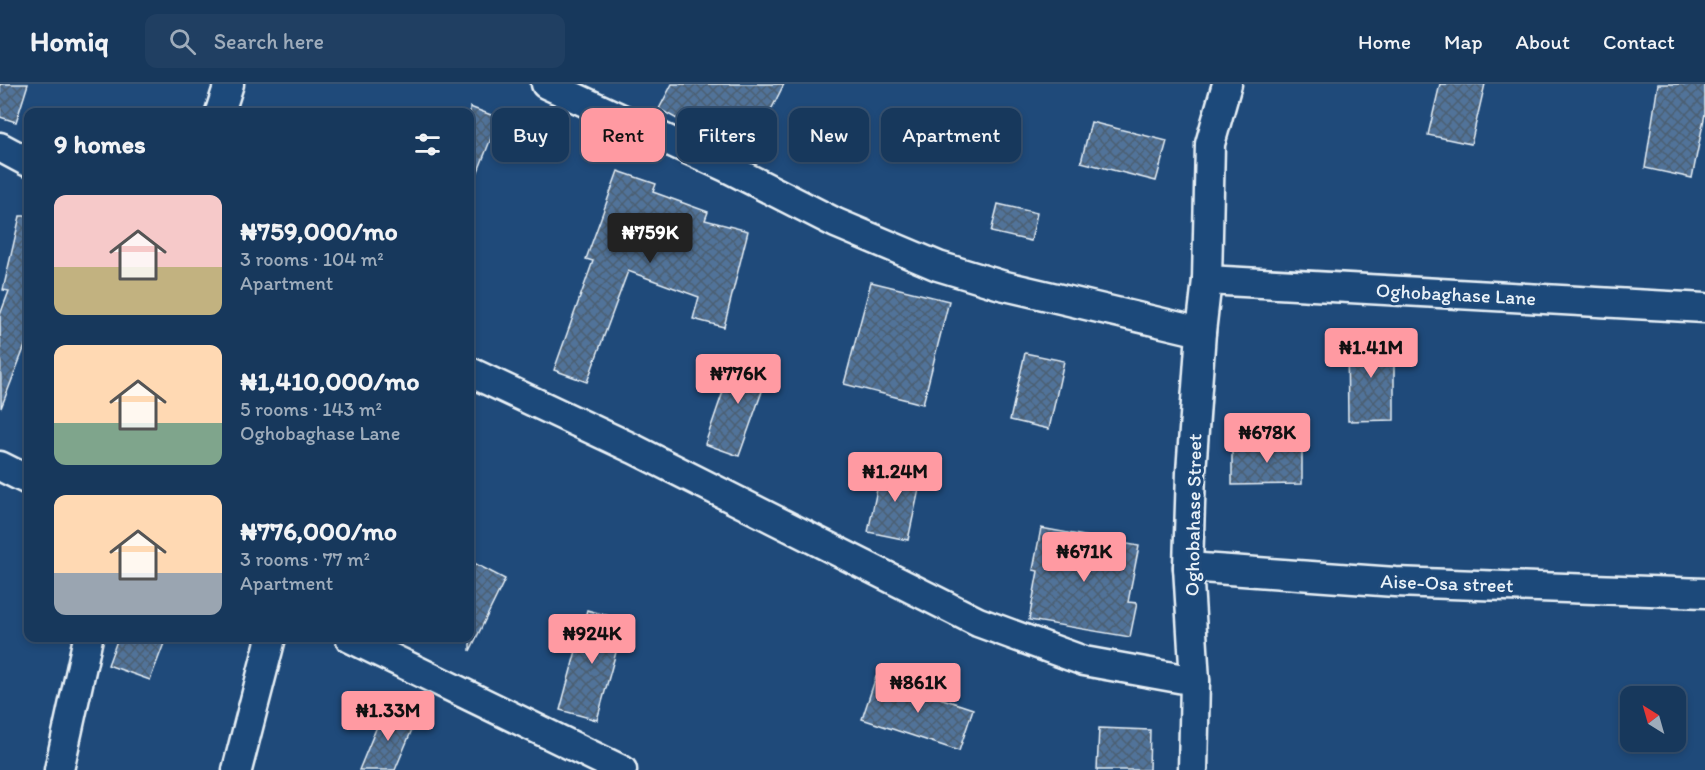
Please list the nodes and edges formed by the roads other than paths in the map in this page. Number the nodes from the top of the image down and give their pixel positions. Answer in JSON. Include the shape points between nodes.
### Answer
{"nodes":[{"id":1,"x":229,"y":84,"type":"edge"},
{"id":2,"x":546,"y":84,"type":"edge"},
{"id":3,"x":1227,"y":84,"type":"edge"},
{"id":4,"x":221,"y":108,"type":"edge"},
{"id":5,"x":0,"y":147,"type":"edge"},
{"id":6,"x":24,"y":160,"type":"edge"},
{"id":7,"x":1208,"y":280,"type":"junction"},
{"id":8,"x":1705,"y":308,"type":"edge"},
{"id":9,"x":1201,"y":332,"type":"junction"},
{"id":10,"x":474,"y":374,"type":"edge"},
{"id":11,"x":0,"y":466,"type":"edge"},
{"id":12,"x":24,"y":478,"type":"edge"},
{"id":13,"x":1188,"y":567,"type":"junction"},
{"id":14,"x":1705,"y":593,"type":"edge"},
{"id":15,"x":87,"y":642,"type":"edge"},
{"id":16,"x":270,"y":642,"type":"edge"},
{"id":17,"x":358,"y":642,"type":"edge"},
{"id":18,"x":1195,"y":681,"type":"junction"},
{"id":19,"x":59,"y":770,"type":"edge"},
{"id":20,"x":237,"y":770,"type":"edge"},
{"id":21,"x":622,"y":770,"type":"edge"},
{"id":22,"x":1192,"y":770,"type":"edge"}],
"edges":[{"from":1,"to":4,"type":"street"},
{"from":2,"to":9,"type":"street","via":[[836,223],[938,266],[1001,285]]},
{"from":3,"to":7,"type":"street","name":"Oghobahase Street","via":[[1210,144]]},
{"from":5,"to":6,"type":"street"},
{"from":7,"to":8,"type":"street","name":"Oghobaghase Lane"},
{"from":7,"to":9,"type":"street","name":"Oghobahase Street"},
{"from":9,"to":13,"type":"street","name":"Oghobahase Street"},
{"from":10,"to":18,"type":"street","via":[[634,449],[978,622],[1084,661]]},
{"from":11,"to":12,"type":"street"},
{"from":13,"to":14,"type":"street","name":"Aise-Osa street","via":[[1395,582]]},
{"from":13,"to":18,"type":"street","name":"Oghobahase Street"},
{"from":15,"to":19,"type":"street"},
{"from":16,"to":20,"type":"street"},
{"from":17,"to":21,"type":"street"},
{"from":18,"to":22,"type":"street","name":"Oghobahase Street"}]}
